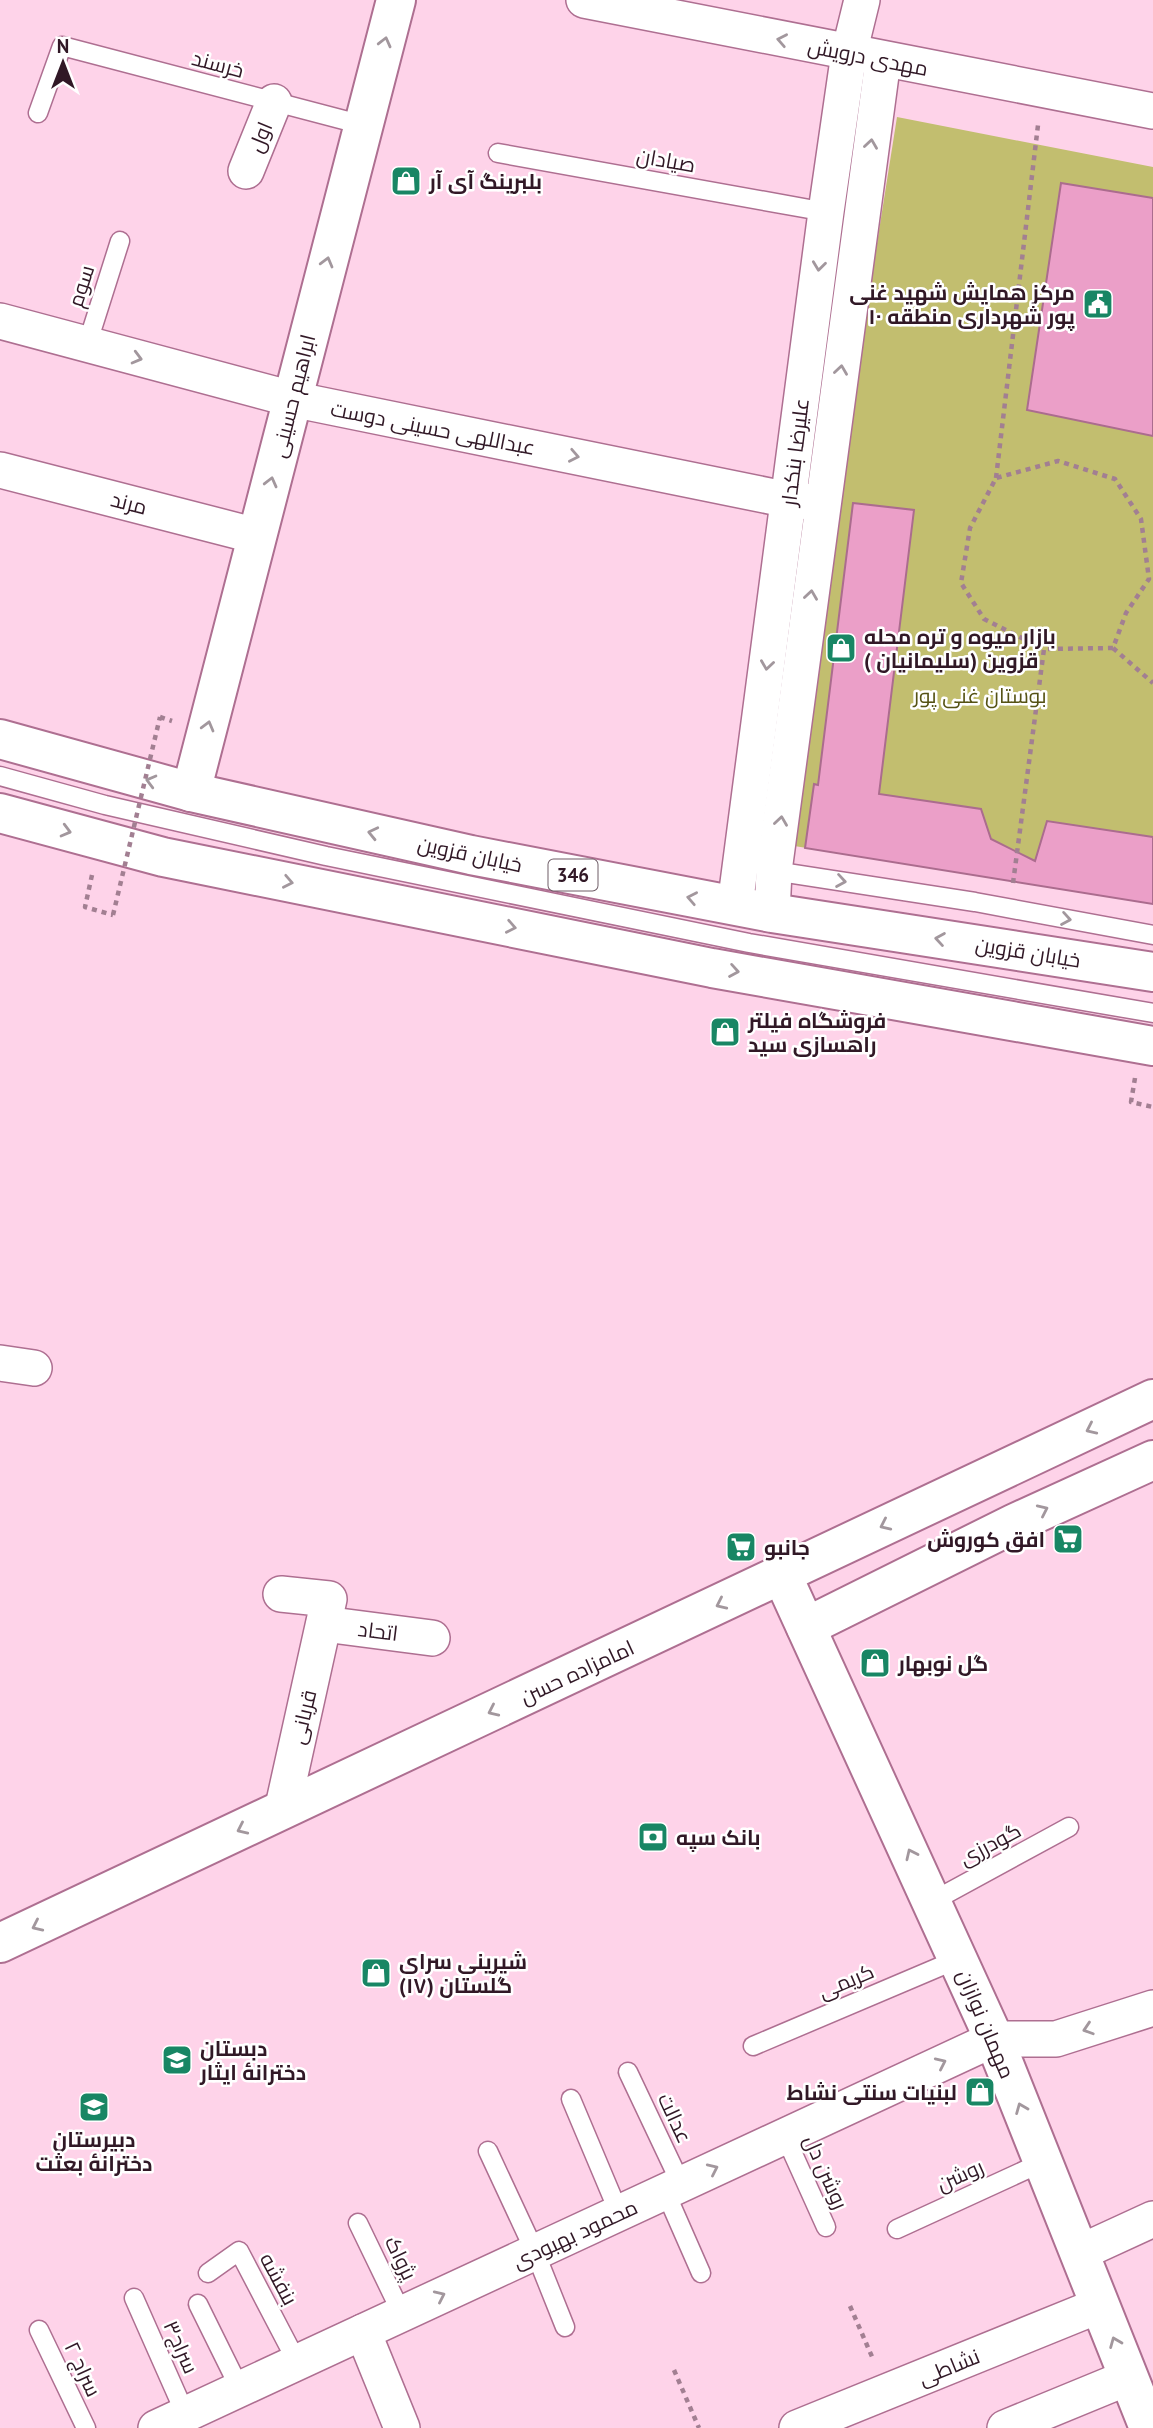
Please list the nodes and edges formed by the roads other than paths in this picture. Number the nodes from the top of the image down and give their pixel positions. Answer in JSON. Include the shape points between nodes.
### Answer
{"nodes":[{"id":1,"x":396,"y":0,"type":"edge"},
{"id":2,"x":584,"y":0,"type":"edge"},
{"id":3,"x":862,"y":0,"type":"edge"},
{"id":4,"x":849,"y":53,"type":"junction"},
{"id":5,"x":883,"y":60,"type":"junction"},
{"id":6,"x":274,"y":102,"type":"junction"},
{"id":7,"x":1153,"y":111,"type":"edge"},
{"id":8,"x":38,"y":113,"type":"dead end"},
{"id":9,"x":363,"y":125,"type":"junction"},
{"id":10,"x":498,"y":153,"type":"dead end"},
{"id":11,"x":246,"y":171,"type":"dead end"},
{"id":12,"x":825,"y":212,"type":"junction"},
{"id":13,"x":120,"y":241,"type":"dead end"},
{"id":14,"x":0,"y":321,"type":"edge"},
{"id":15,"x":87,"y":345,"type":"junction"},
{"id":16,"x":292,"y":399,"type":"junction"},
{"id":17,"x":0,"y":470,"type":"edge"},
{"id":18,"x":789,"y":500,"type":"junction"},
{"id":19,"x":824,"y":503,"type":"junction"},
{"id":20,"x":257,"y":536,"type":"junction"},
{"id":21,"x":0,"y":739,"type":"edge"},
{"id":22,"x":0,"y":776,"type":"edge"},
{"id":23,"x":191,"y":792,"type":"junction"},
{"id":24,"x":0,"y":813,"type":"edge"},
{"id":25,"x":774,"y":871,"type":"junction"},
{"id":26,"x":753,"y":910,"type":"junction"},
{"id":27,"x":1153,"y":935,"type":"edge"},
{"id":28,"x":1153,"y":972,"type":"edge"},
{"id":29,"x":1153,"y":1013,"type":"edge"},
{"id":30,"x":1153,"y":1046,"type":"edge"},
{"id":31,"x":0,"y":1363,"type":"edge"},
{"id":32,"x":34,"y":1368,"type":"dead end"},
{"id":33,"x":1153,"y":1399,"type":"edge"},
{"id":34,"x":1153,"y":1460,"type":"edge"},
{"id":35,"x":782,"y":1575,"type":"junction"},
{"id":36,"x":281,"y":1594,"type":"dead end"},
{"id":37,"x":324,"y":1624,"type":"junction"},
{"id":38,"x":806,"y":1627,"type":"junction"},
{"id":39,"x":432,"y":1638,"type":"dead end"},
{"id":40,"x":282,"y":1811,"type":"junction"},
{"id":41,"x":1069,"y":1827,"type":"dead end"},
{"id":42,"x":933,"y":1901,"type":"junction"},
{"id":43,"x":0,"y":1943,"type":"edge"},
{"id":44,"x":958,"y":1959,"type":"junction"},
{"id":45,"x":1153,"y":2008,"type":"edge"},
{"id":46,"x":994,"y":2039,"type":"junction"},
{"id":47,"x":753,"y":2046,"type":"dead end"},
{"id":48,"x":628,"y":2072,"type":"dead end"},
{"id":49,"x":571,"y":2099,"type":"dead end"},
{"id":50,"x":785,"y":2136,"type":"junction"},
{"id":51,"x":488,"y":2151,"type":"dead end"},
{"id":52,"x":1043,"y":2162,"type":"junction"},
{"id":53,"x":673,"y":2188,"type":"junction"},
{"id":54,"x":619,"y":2213,"type":"junction"},
{"id":55,"x":1153,"y":2219,"type":"edge"},
{"id":56,"x":358,"y":2223,"type":"dead end"},
{"id":57,"x":826,"y":2227,"type":"dead end"},
{"id":58,"x":897,"y":2228,"type":"dead end"},
{"id":59,"x":535,"y":2252,"type":"junction"},
{"id":60,"x":1079,"y":2253,"type":"junction"},
{"id":61,"x":208,"y":2273,"type":"dead end"},
{"id":62,"x":701,"y":2273,"type":"dead end"},
{"id":63,"x":134,"y":2298,"type":"dead end"},
{"id":64,"x":198,"y":2304,"type":"dead end"},
{"id":65,"x":1100,"y":2305,"type":"junction"},
{"id":66,"x":402,"y":2314,"type":"junction"},
{"id":67,"x":565,"y":2327,"type":"dead end"},
{"id":68,"x":39,"y":2330,"type":"dead end"},
{"id":69,"x":363,"y":2332,"type":"junction"},
{"id":70,"x":297,"y":2362,"type":"junction"},
{"id":71,"x":1129,"y":2376,"type":"junction"},
{"id":72,"x":240,"y":2389,"type":"junction"},
{"id":73,"x":178,"y":2423,"type":"edge"},
{"id":74,"x":86,"y":2428,"type":"edge"},
{"id":75,"x":402,"y":2428,"type":"edge"},
{"id":76,"x":797,"y":2428,"type":"edge"},
{"id":77,"x":1005,"y":2428,"type":"edge"},
{"id":78,"x":1149,"y":2428,"type":"edge"}],
"edges":[{"from":9,"to":1,"type":"main road","name":"ابراهیم حسینی","one_way":true},
{"from":4,"to":2,"type":"street","name":"مهدی درویش","one_way":true},
{"from":3,"to":4,"type":"street","name":"علیرضا بنکدار"},
{"from":4,"to":5,"type":"street","name":"مهدی درویش"},
{"from":4,"to":12,"type":"street","name":"علیرضا بنکدار"},
{"from":5,"to":7,"type":"street","name":"مهدی درویش"},
{"from":19,"to":5,"type":"street","name":"علیرضا بنکدار","one_way":true},
{"from":6,"to":8,"type":"lane","name":"خرسند","via":[[62,46]]},
{"from":6,"to":9,"type":"lane","name":"خرسند"},
{"from":6,"to":11,"type":"street","name":"اول"},
{"from":16,"to":9,"type":"main road","name":"ابراهیم حسینی","one_way":true},
{"from":10,"to":12,"type":"lane","name":"صیادان"},
{"from":12,"to":18,"type":"street","name":"علیرضا بنکدار","one_way":true},
{"from":13,"to":15,"type":"lane","name":"سوم"},
{"from":14,"to":15,"type":"street","name":"عبداللهی حسینی دوست"},
{"from":15,"to":16,"type":"street","name":"عبداللهی حسینی دوست","one_way":true},
{"from":16,"to":18,"type":"street","name":"عبداللهی حسینی دوست","one_way":true},
{"from":20,"to":16,"type":"main road","name":"ابراهیم حسینی","one_way":true},
{"from":17,"to":20,"type":"street","name":"مرند"},
{"from":18,"to":19,"type":"street","name":"عبداللهی حسینی دوست"},
{"from":18,"to":26,"type":"street","name":"علیرضا بنکدار","one_way":true},
{"from":25,"to":19,"type":"street","name":"علیرضا بنکدار","one_way":true},
{"from":23,"to":20,"type":"main road","name":"ابراهیم حسینی","one_way":true},
{"from":23,"to":21,"type":"main road","name":"خیابان قزوین","number":"346","one_way":true},
{"from":22,"to":29,"type":"lane","via":[[326,856],[749,943]]},
{"from":26,"to":23,"type":"main road","name":"خیابان قزوین","number":"346","one_way":true,"via":[[471,855]]},
{"from":24,"to":30,"type":"main road","one_way":true,"via":[[163,857],[712,968]]},
{"from":25,"to":26,"type":"street","name":"علیرضا بنکدار"},
{"from":25,"to":27,"type":"lane","one_way":true},
{"from":28,"to":26,"type":"main road","name":"خیابان قزوین","number":"346","one_way":true},
{"from":31,"to":32,"type":"street"},
{"from":33,"to":35,"type":"main road","name":"امامزاده حسن","one_way":true},
{"from":38,"to":34,"type":"main road","one_way":true},
{"from":35,"to":38,"type":"main road","name":"مهمان نوازان"},
{"from":35,"to":40,"type":"main road","name":"امامزاده حسن","one_way":true},
{"from":36,"to":37,"type":"street","via":[[329,1599]]},
{"from":37,"to":39,"type":"street","name":"اتحاد"},
{"from":37,"to":40,"type":"street","name":"قربانی"},
{"from":42,"to":38,"type":"main road","name":"مهمان نوازان","one_way":true},
{"from":40,"to":43,"type":"main road","name":"امامزاده حسن","one_way":true},
{"from":41,"to":42,"type":"lane","name":"گودرزی"},
{"from":42,"to":44,"type":"main road","name":"مهمان نوازان"},
{"from":44,"to":46,"type":"main road","name":"مهمان نوازان"},
{"from":44,"to":47,"type":"lane","name":"کریمی"},
{"from":45,"to":46,"type":"street","one_way":true,"via":[[1056,2039]]},
{"from":50,"to":46,"type":"street","name":"محمود بهبودی","one_way":true},
{"from":52,"to":46,"type":"main road","name":"مهمان نوازان","one_way":true},
{"from":48,"to":53,"type":"lane","name":"عدالت"},
{"from":49,"to":54,"type":"lane"},
{"from":53,"to":50,"type":"street","name":"محمود بهبودی","one_way":true},
{"from":50,"to":57,"type":"lane","name":"روشن دل"},
{"from":51,"to":59,"type":"lane"},
{"from":52,"to":58,"type":"lane","name":"روشن"},
{"from":52,"to":60,"type":"main road","name":"مهمان نوازان"},
{"from":53,"to":54,"type":"street","name":"محمود بهبودی"},
{"from":53,"to":62,"type":"lane","name":"عدالت"},
{"from":54,"to":59,"type":"street","name":"محمود بهبودی"},
{"from":55,"to":60,"type":"street"},
{"from":56,"to":66,"type":"lane","name":"پژواک"},
{"from":66,"to":59,"type":"street","name":"محمود بهبودی","one_way":true},
{"from":59,"to":67,"type":"lane"},
{"from":60,"to":65,"type":"main road","name":"مهمان نوازان"},
{"from":61,"to":70,"type":"lane","name":"بنفشه","via":[[239,2250]]},
{"from":63,"to":73,"type":"lane","name":"سراج۳"},
{"from":64,"to":72,"type":"lane"},
{"from":71,"to":65,"type":"main road","name":"مهمان نوازان","one_way":true},
{"from":65,"to":76,"type":"street","name":"نشاطی"},
{"from":66,"to":69,"type":"street","name":"محمود بهبودی"},
{"from":68,"to":74,"type":"lane","name":"سراج ۲"},
{"from":69,"to":70,"type":"street","name":"محمود بهبودی"},
{"from":69,"to":75,"type":"street"},
{"from":70,"to":72,"type":"street","name":"محمود بهبودی"},
{"from":71,"to":77,"type":"street"},
{"from":71,"to":78,"type":"main road","name":"مهمان نوازان"},
{"from":72,"to":73,"type":"street","name":"محمود بهبودی"}]}
